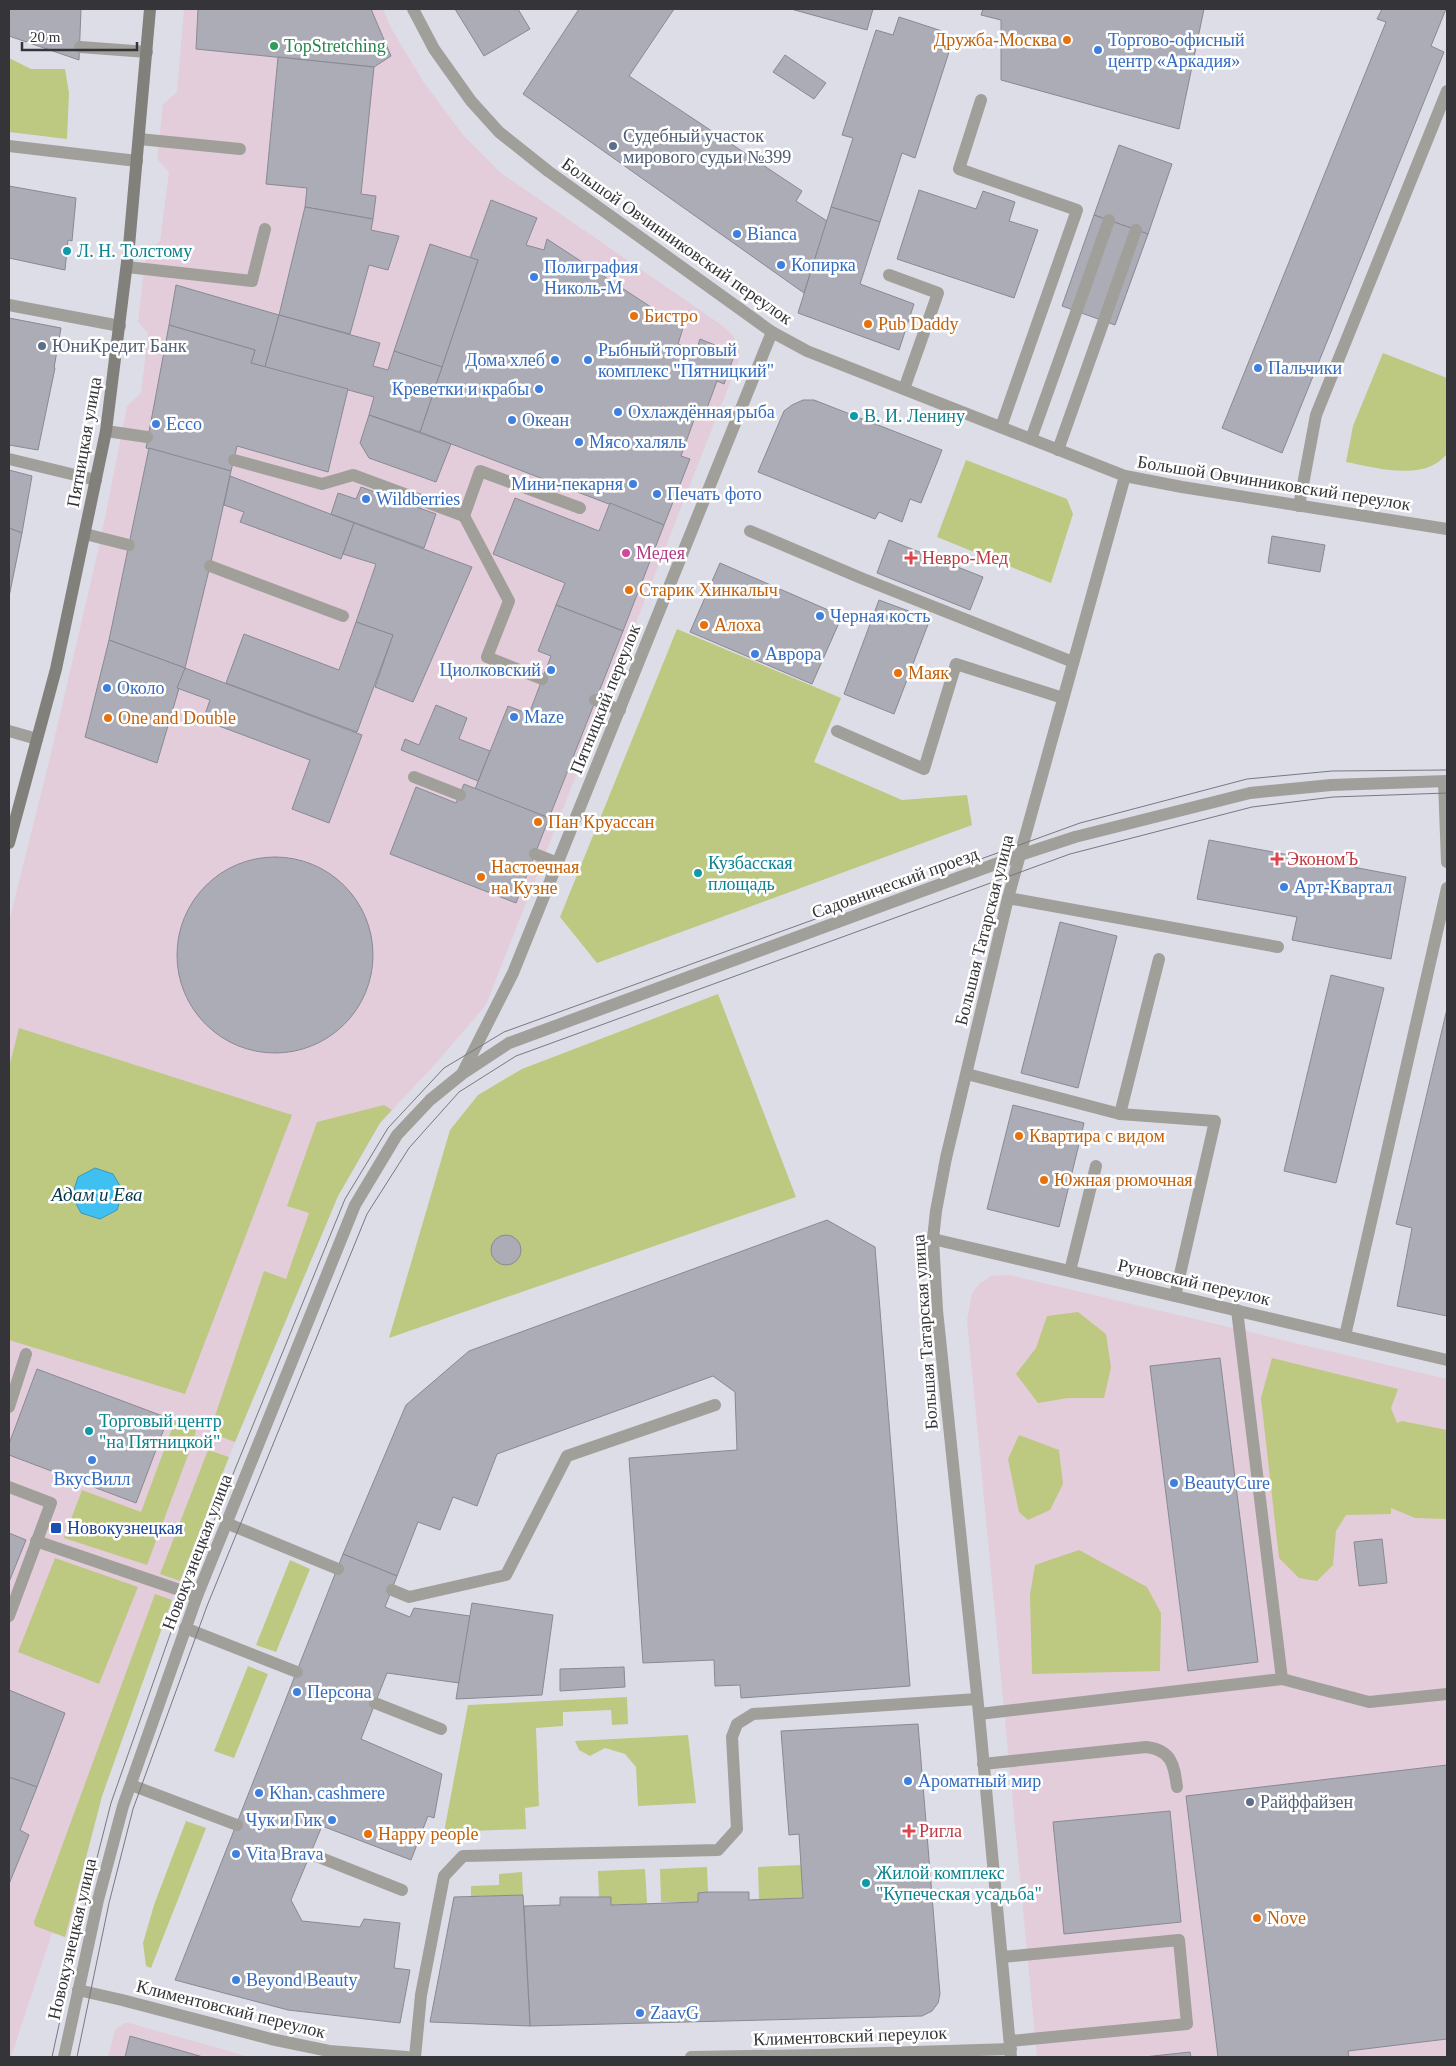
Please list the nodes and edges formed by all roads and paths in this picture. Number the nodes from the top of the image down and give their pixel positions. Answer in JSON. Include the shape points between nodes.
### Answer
{"nodes":[{"id":1,"x":150,"y":9,"type":"edge"},
{"id":2,"x":413,"y":9,"type":"edge"},
{"id":3,"x":80,"y":47,"type":"dead end"},
{"id":4,"x":147,"y":52,"type":"junction"},
{"id":5,"x":1447,"y":91,"type":"edge"},
{"id":6,"x":981,"y":100,"type":"dead end"},
{"id":7,"x":139,"y":139,"type":"junction"},
{"id":8,"x":9,"y":146,"type":"edge"},
{"id":9,"x":240,"y":149,"type":"dead end"},
{"id":10,"x":137,"y":161,"type":"junction"},
{"id":11,"x":1109,"y":220,"type":"dead end"},
{"id":12,"x":265,"y":229,"type":"dead end"},
{"id":13,"x":1136,"y":230,"type":"dead end"},
{"id":14,"x":127,"y":267,"type":"junction"},
{"id":15,"x":889,"y":275,"type":"dead end"},
{"id":16,"x":9,"y":305,"type":"edge"},
{"id":17,"x":120,"y":326,"type":"junction"},
{"id":18,"x":772,"y":332,"type":"junction"},
{"id":19,"x":904,"y":389,"type":"junction"},
{"id":20,"x":1001,"y":427,"type":"junction"},
{"id":21,"x":106,"y":431,"type":"junction"},
{"id":22,"x":147,"y":437,"type":"dead end"},
{"id":23,"x":1031,"y":439,"type":"junction"},
{"id":24,"x":1058,"y":450,"type":"junction"},
{"id":25,"x":9,"y":459,"type":"edge"},
{"id":26,"x":234,"y":460,"type":"dead end"},
{"id":27,"x":1125,"y":476,"type":"junction"},
{"id":28,"x":96,"y":480,"type":"junction"},
{"id":29,"x":1299,"y":506,"type":"junction"},
{"id":30,"x":580,"y":508,"type":"dead end"},
{"id":31,"x":464,"y":516,"type":"junction"},
{"id":32,"x":1447,"y":529,"type":"edge"},
{"id":33,"x":750,"y":531,"type":"dead end"},
{"id":34,"x":85,"y":534,"type":"junction"},
{"id":35,"x":129,"y":545,"type":"dead end"},
{"id":36,"x":210,"y":566,"type":"dead end"},
{"id":37,"x":343,"y":616,"type":"dead end"},
{"id":38,"x":1073,"y":662,"type":"junction"},
{"id":39,"x":542,"y":679,"type":"dead end"},
{"id":40,"x":1063,"y":698,"type":"junction"},
{"id":41,"x":596,"y":700,"type":"dead end"},
{"id":42,"x":620,"y":710,"type":"junction"},
{"id":43,"x":9,"y":730,"type":"edge"},
{"id":44,"x":837,"y":731,"type":"dead end"},
{"id":45,"x":37,"y":739,"type":"junction"},
{"id":46,"x":414,"y":777,"type":"dead end"},
{"id":47,"x":1446,"y":782,"type":"edge"},
{"id":48,"x":460,"y":795,"type":"dead end"},
{"id":49,"x":9,"y":843,"type":"edge"},
{"id":50,"x":536,"y":854,"type":"dead end"},
{"id":51,"x":1020,"y":855,"type":"junction"},
{"id":52,"x":1447,"y":862,"type":"edge"},
{"id":53,"x":558,"y":863,"type":"junction"},
{"id":54,"x":1447,"y":888,"type":"edge"},
{"id":55,"x":1008,"y":898,"type":"junction"},
{"id":56,"x":1278,"y":947,"type":"dead end"},
{"id":57,"x":1159,"y":960,"type":"dead end"},
{"id":58,"x":462,"y":1074,"type":"junction"},
{"id":59,"x":967,"y":1074,"type":"junction"},
{"id":60,"x":1120,"y":1114,"type":"junction"},
{"id":61,"x":1096,"y":1166,"type":"dead end"},
{"id":62,"x":933,"y":1239,"type":"junction"},
{"id":63,"x":1070,"y":1271,"type":"junction"},
{"id":64,"x":1175,"y":1296,"type":"junction"},
{"id":65,"x":1237,"y":1310,"type":"junction"},
{"id":66,"x":1345,"y":1336,"type":"junction"},
{"id":67,"x":26,"y":1354,"type":"dead end"},
{"id":68,"x":1447,"y":1360,"type":"edge"},
{"id":69,"x":715,"y":1405,"type":"dead end"},
{"id":70,"x":9,"y":1407,"type":"edge"},
{"id":71,"x":9,"y":1487,"type":"edge"},
{"id":72,"x":226,"y":1524,"type":"junction"},
{"id":73,"x":36,"y":1541,"type":"junction"},
{"id":74,"x":338,"y":1569,"type":"dead end"},
{"id":75,"x":392,"y":1590,"type":"dead end"},
{"id":76,"x":197,"y":1596,"type":"junction"},
{"id":77,"x":9,"y":1616,"type":"edge"},
{"id":78,"x":186,"y":1628,"type":"junction"},
{"id":79,"x":297,"y":1672,"type":"dead end"},
{"id":80,"x":1282,"y":1680,"type":"junction"},
{"id":81,"x":1447,"y":1694,"type":"edge"},
{"id":82,"x":977,"y":1699,"type":"junction"},
{"id":83,"x":375,"y":1702,"type":"dead end"},
{"id":84,"x":979,"y":1714,"type":"junction"},
{"id":85,"x":441,"y":1729,"type":"dead end"},
{"id":86,"x":983,"y":1764,"type":"junction"},
{"id":87,"x":130,"y":1785,"type":"junction"},
{"id":88,"x":1177,"y":1787,"type":"dead end"},
{"id":89,"x":237,"y":1825,"type":"dead end"},
{"id":90,"x":311,"y":1854,"type":"dead end"},
{"id":91,"x":402,"y":1890,"type":"dead end"},
{"id":92,"x":1002,"y":1958,"type":"junction"},
{"id":93,"x":78,"y":1990,"type":"junction"},
{"id":94,"x":1011,"y":2049,"type":"edge"},
{"id":95,"x":820,"y":2056,"type":"edge"},
{"id":96,"x":64,"y":2057,"type":"edge"},
{"id":97,"x":406,"y":2057,"type":"edge"},
{"id":98,"x":415,"y":2057,"type":"edge"},
{"id":99,"x":691,"y":2057,"type":"edge"}],
"edges":[{"from":1,"to":4,"type":"street","name":"Пятницкая улица"},
{"from":2,"to":18,"type":"street","name":"Большой Овчинниковский переулок","via":[[434,49],[471,101],[499,132],[548,171]]},
{"from":3,"to":4,"type":"street"},
{"from":4,"to":7,"type":"street","name":"Пятницкая улица"},
{"from":5,"to":29,"type":"street","via":[[1316,416]]},
{"from":6,"to":20,"type":"street","via":[[959,169],[1077,210]]},
{"from":7,"to":9,"type":"street"},
{"from":7,"to":10,"type":"street","name":"Пятницкая улица"},
{"from":8,"to":10,"type":"street"},
{"from":10,"to":14,"type":"street","name":"Пятницкая улица"},
{"from":11,"to":23,"type":"street"},
{"from":12,"to":14,"type":"street","via":[[252,281]]},
{"from":13,"to":24,"type":"street"},
{"from":14,"to":17,"type":"street","name":"Пятницкая улица"},
{"from":15,"to":19,"type":"street","via":[[938,293]]},
{"from":16,"to":17,"type":"street"},
{"from":17,"to":21,"type":"street","name":"Пятницкая улица"},
{"from":18,"to":19,"type":"street","name":"Большой Овчинниковский переулок","via":[[808,351]]},
{"from":18,"to":42,"type":"street","name":"Пятницкий переулок"},
{"from":19,"to":20,"type":"street","name":"Большой Овчинниковский переулок"},
{"from":20,"to":23,"type":"street","name":"Большой Овчинниковский переулок"},
{"from":21,"to":22,"type":"street"},
{"from":21,"to":28,"type":"street","name":"Пятницкая улица"},
{"from":23,"to":24,"type":"street","name":"Большой Овчинниковский переулок"},
{"from":24,"to":27,"type":"street","name":"Большой Овчинниковский переулок"},
{"from":25,"to":28,"type":"street"},
{"from":26,"to":31,"type":"street","via":[[322,484],[353,475]]},
{"from":27,"to":29,"type":"street","name":"Большой Овчинниковский переулок"},
{"from":27,"to":38,"type":"street","name":"Большая Татарская улица"},
{"from":28,"to":34,"type":"street","name":"Пятницкая улица"},
{"from":29,"to":32,"type":"street","name":"Большой Овчинниковский переулок"},
{"from":30,"to":31,"type":"street","via":[[480,471]]},
{"from":31,"to":39,"type":"street","via":[[509,602],[487,658]]},
{"from":33,"to":38,"type":"street"},
{"from":34,"to":35,"type":"street"},
{"from":34,"to":45,"type":"street","name":"Пятницкая улица","via":[[56,669]]},
{"from":36,"to":37,"type":"street"},
{"from":38,"to":40,"type":"street","name":"Большая Татарская улица"},
{"from":40,"to":44,"type":"street","via":[[956,664],[924,769]]},
{"from":40,"to":51,"type":"street","name":"Большая Татарская улица"},
{"from":41,"to":42,"type":"street"},
{"from":42,"to":53,"type":"street","name":"Пятницкий переулок"},
{"from":43,"to":45,"type":"street"},
{"from":45,"to":49,"type":"street","name":"Пятницкая улица"},
{"from":46,"to":48,"type":"street"},
{"from":47,"to":51,"type":"street","name":"Садовнический проезд","via":[[1331,784],[1250,793],[1075,837]]},
{"from":47,"to":52,"type":"street"},
{"from":50,"to":53,"type":"street"},
{"from":51,"to":55,"type":"street","name":"Большая Татарская улица"},
{"from":51,"to":58,"type":"street","name":"Садовнический проезд","via":[[509,1043]]},
{"from":53,"to":58,"type":"street","name":"Пятницкий переулок","via":[[513,973]]},
{"from":54,"to":66,"type":"street"},
{"from":55,"to":56,"type":"street"},
{"from":55,"to":59,"type":"street","name":"Большая Татарская улица"},
{"from":57,"to":60,"type":"street"},
{"from":58,"to":72,"type":"street","name":"Новокузнецкая улица","via":[[430,1100],[397,1135],[355,1205]]},
{"from":59,"to":60,"type":"street"},
{"from":59,"to":62,"type":"street","name":"Большая Татарская улица","via":[[940,1187]]},
{"from":60,"to":64,"type":"street","via":[[1215,1121]]},
{"from":61,"to":63,"type":"street"},
{"from":62,"to":63,"type":"street","name":"Руновский переулок"},
{"from":62,"to":82,"type":"street","name":"Большая Татарская улица","via":[[937,1310]]},
{"from":63,"to":64,"type":"street","name":"Руновский переулок"},
{"from":64,"to":65,"type":"street","name":"Руновский переулок"},
{"from":65,"to":66,"type":"street","name":"Руновский переулок"},
{"from":65,"to":80,"type":"street"},
{"from":66,"to":68,"type":"street","name":"Руновский переулок"},
{"from":67,"to":70,"type":"street"},
{"from":69,"to":75,"type":"street","via":[[567,1456],[506,1574],[410,1597]]},
{"from":71,"to":73,"type":"street","via":[[50,1503]]},
{"from":72,"to":74,"type":"street"},
{"from":72,"to":76,"type":"street","name":"Новокузнецкая улица"},
{"from":73,"to":76,"type":"street"},
{"from":73,"to":77,"type":"street"},
{"from":76,"to":78,"type":"street","name":"Новокузнецкая улица"},
{"from":78,"to":79,"type":"street"},
{"from":78,"to":87,"type":"street","name":"Новокузнецкая улица"},
{"from":80,"to":81,"type":"street","via":[[1369,1702]]},
{"from":80,"to":84,"type":"street"},
{"from":82,"to":84,"type":"street","name":"Большая Татарская улица"},
{"from":82,"to":98,"type":"street","via":[[753,1714],[737,1724],[732,1737],[737,1829],[718,1850],[462,1856],[444,1876],[421,1995]]},
{"from":83,"to":85,"type":"street"},
{"from":84,"to":86,"type":"street","name":"Большая Татарская улица"},
{"from":86,"to":88,"type":"street","via":[[1156,1748],[1172,1761]]},
{"from":86,"to":92,"type":"street","name":"Большая Татарская улица"},
{"from":87,"to":89,"type":"street"},
{"from":87,"to":93,"type":"street","name":"Новокузнецкая улица","via":[[98,1900]]},
{"from":90,"to":91,"type":"street"},
{"from":92,"to":94,"type":"street","name":"Большая Татарская улица"},
{"from":92,"to":94,"type":"street","name":"Климентовский переулок","via":[[1179,1940],[1187,2024]]},
{"from":93,"to":96,"type":"street","name":"Новокузнецкая улица"},
{"from":93,"to":97,"type":"street","name":"Климентовский переулок","via":[[281,2042],[329,2051]]},
{"from":94,"to":95,"type":"street","name":"Климентовский переулок"},
{"from":95,"to":99,"type":"street","name":"Климентовский переулок"}]}
